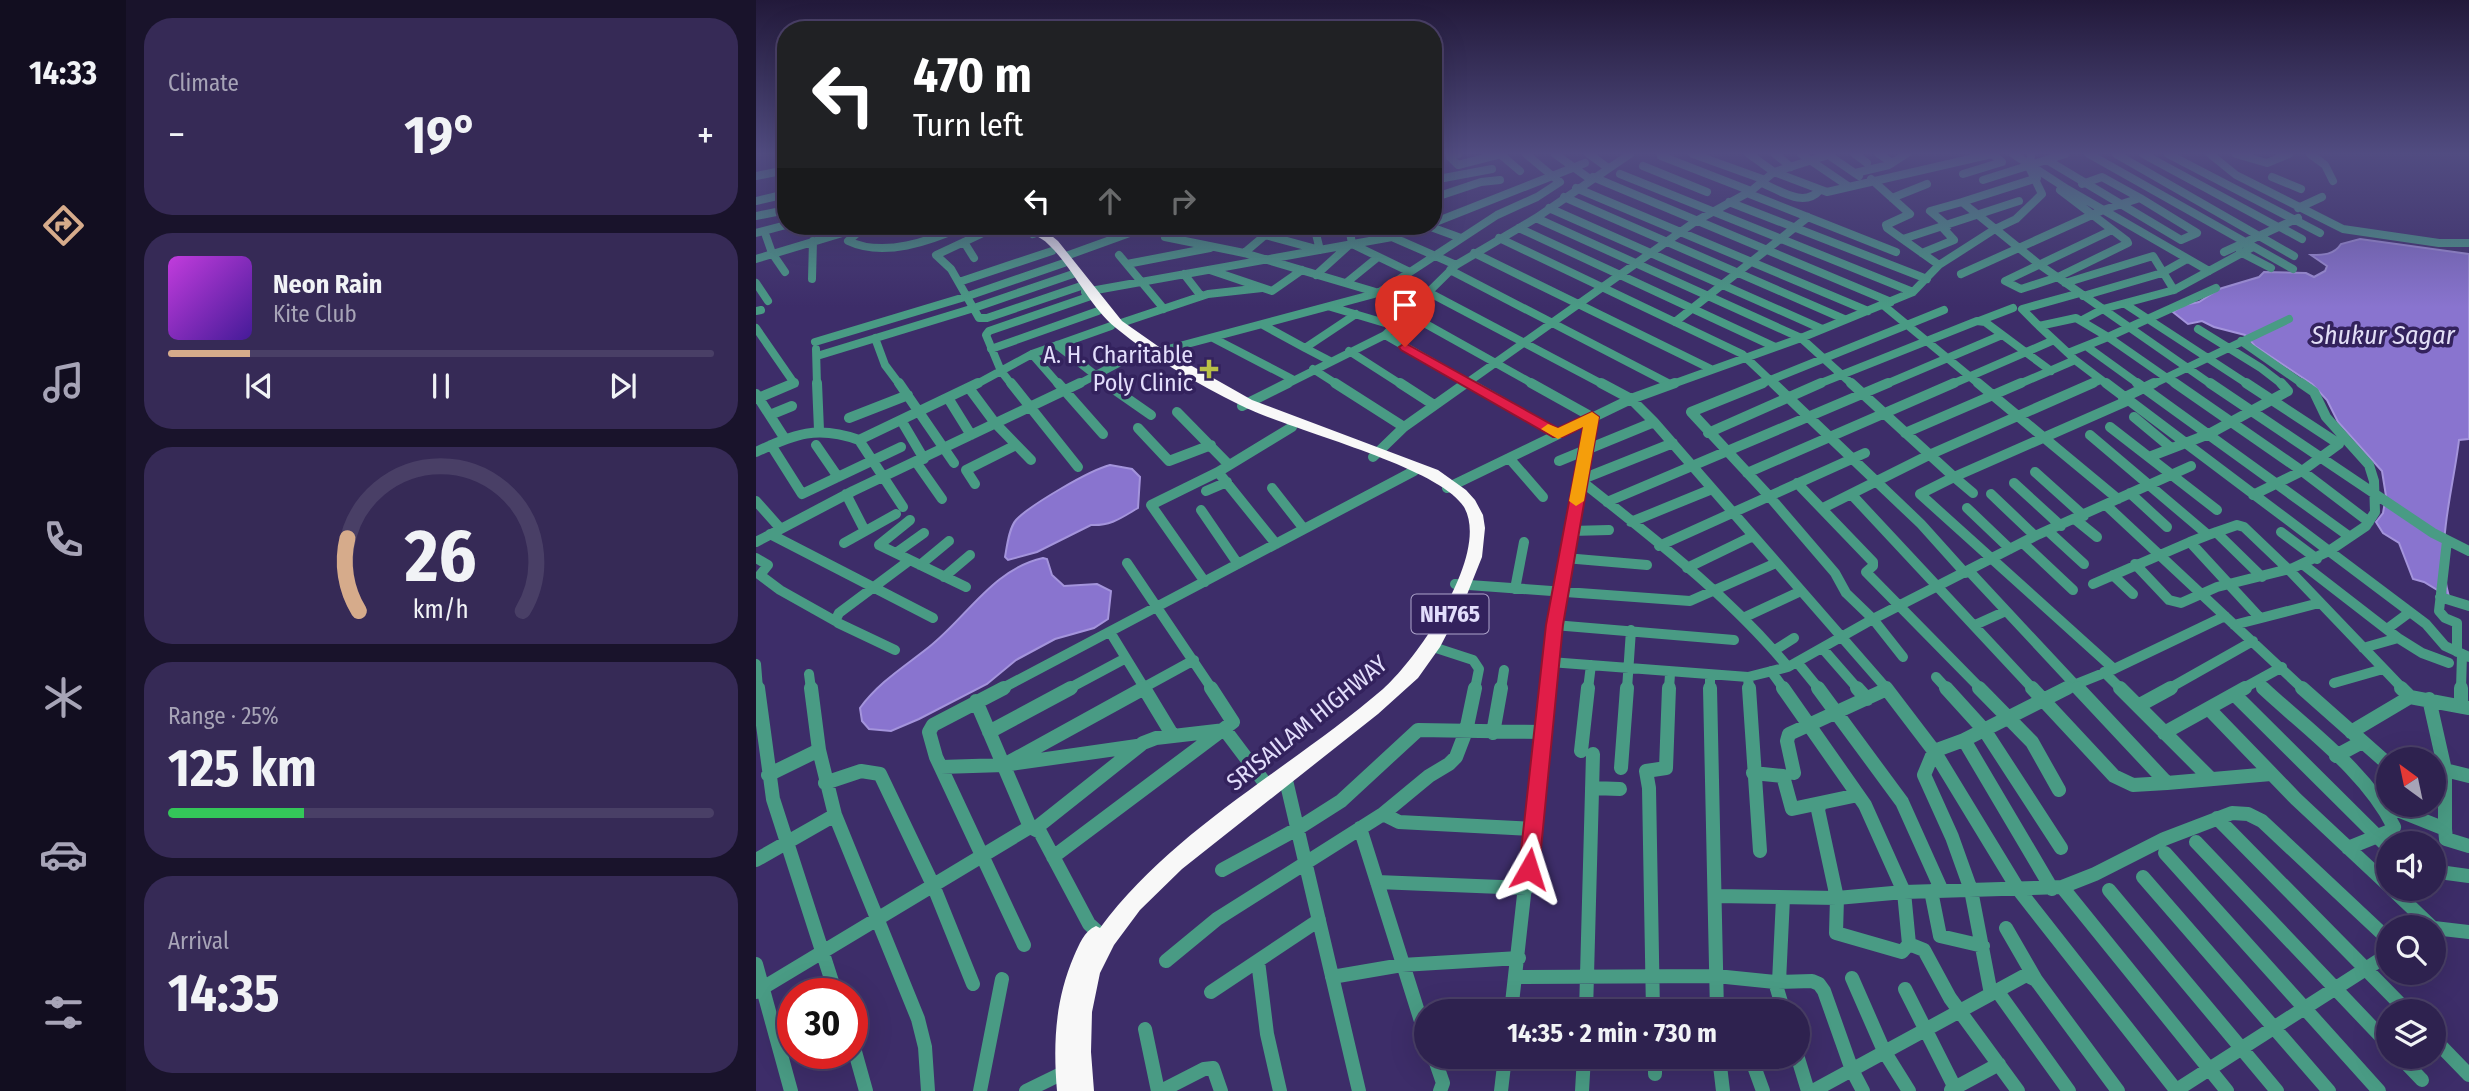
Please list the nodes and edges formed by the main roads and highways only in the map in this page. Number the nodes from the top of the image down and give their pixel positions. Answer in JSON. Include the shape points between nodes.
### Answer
{"nodes":[{"id":1,"x":1037,"y":235,"type":"edge"},
{"id":2,"x":1037,"y":235,"type":"edge"},
{"id":3,"x":1068,"y":264,"type":"junction"},
{"id":4,"x":1086,"y":292,"type":"junction"},
{"id":5,"x":1115,"y":325,"type":"junction"},
{"id":6,"x":1244,"y":404,"type":"junction"},
{"id":7,"x":1375,"y":455,"type":"junction"},
{"id":8,"x":1450,"y":487,"type":"junction"},
{"id":9,"x":1460,"y":584,"type":"junction"},
{"id":10,"x":1102,"y":937,"type":"junction"},
{"id":11,"x":1068,"y":1081,"type":"edge"},
{"id":12,"x":1082,"y":1091,"type":"edge"}],
"edges":[{"from":1,"to":3,"type":"highway","name":"SRISAILAM HIGHWAY","number":"NH765"},
{"from":2,"to":3,"type":"highway","name":"SRISAILAM HIGHWAY","number":"NH765"},
{"from":3,"to":4,"type":"highway","name":"SRISAILAM HIGHWAY","number":"NH765"},
{"from":3,"to":4,"type":"highway","name":"SRISAILAM HIGHWAY","number":"NH765"},
{"from":4,"to":5,"type":"highway","name":"SRISAILAM HIGHWAY","number":"NH765"},
{"from":4,"to":5,"type":"highway","name":"SRISAILAM HIGHWAY","number":"NH765","via":[[1098,311]]},
{"from":5,"to":6,"type":"highway","name":"SRISAILAM HIGHWAY","number":"NH765"},
{"from":6,"to":7,"type":"highway","name":"SRISAILAM HIGHWAY","number":"NH765"},
{"from":6,"to":7,"type":"highway","name":"SRISAILAM HIGHWAY","number":"NH765","via":[[1292,427]]},
{"from":7,"to":8,"type":"highway","name":"SRISAILAM HIGHWAY","number":"NH765"},
{"from":7,"to":8,"type":"highway","name":"SRISAILAM HIGHWAY","number":"NH765","via":[[1419,468]]},
{"from":8,"to":9,"type":"highway","name":"SRISAILAM HIGHWAY","number":"NH765","via":[[1468,500],[1478,524],[1478,539]]},
{"from":9,"to":10,"type":"highway","name":"SRISAILAM HIGHWAY","number":"NH765","via":[[1401,669],[1359,708],[1165,860],[1139,884]]},
{"from":9,"to":10,"type":"highway","name":"SRISAILAM HIGHWAY","number":"NH765","via":[[1446,622],[1419,663],[1396,687],[1184,855]]},
{"from":10,"to":11,"type":"highway","name":"SRISAILAM HIGHWAY","number":"NH765","via":[[1081,959],[1072,988],[1066,1028]]},
{"from":10,"to":12,"type":"highway","name":"SRISAILAM HIGHWAY","number":"NH765","via":[[1079,1023]]}]}
